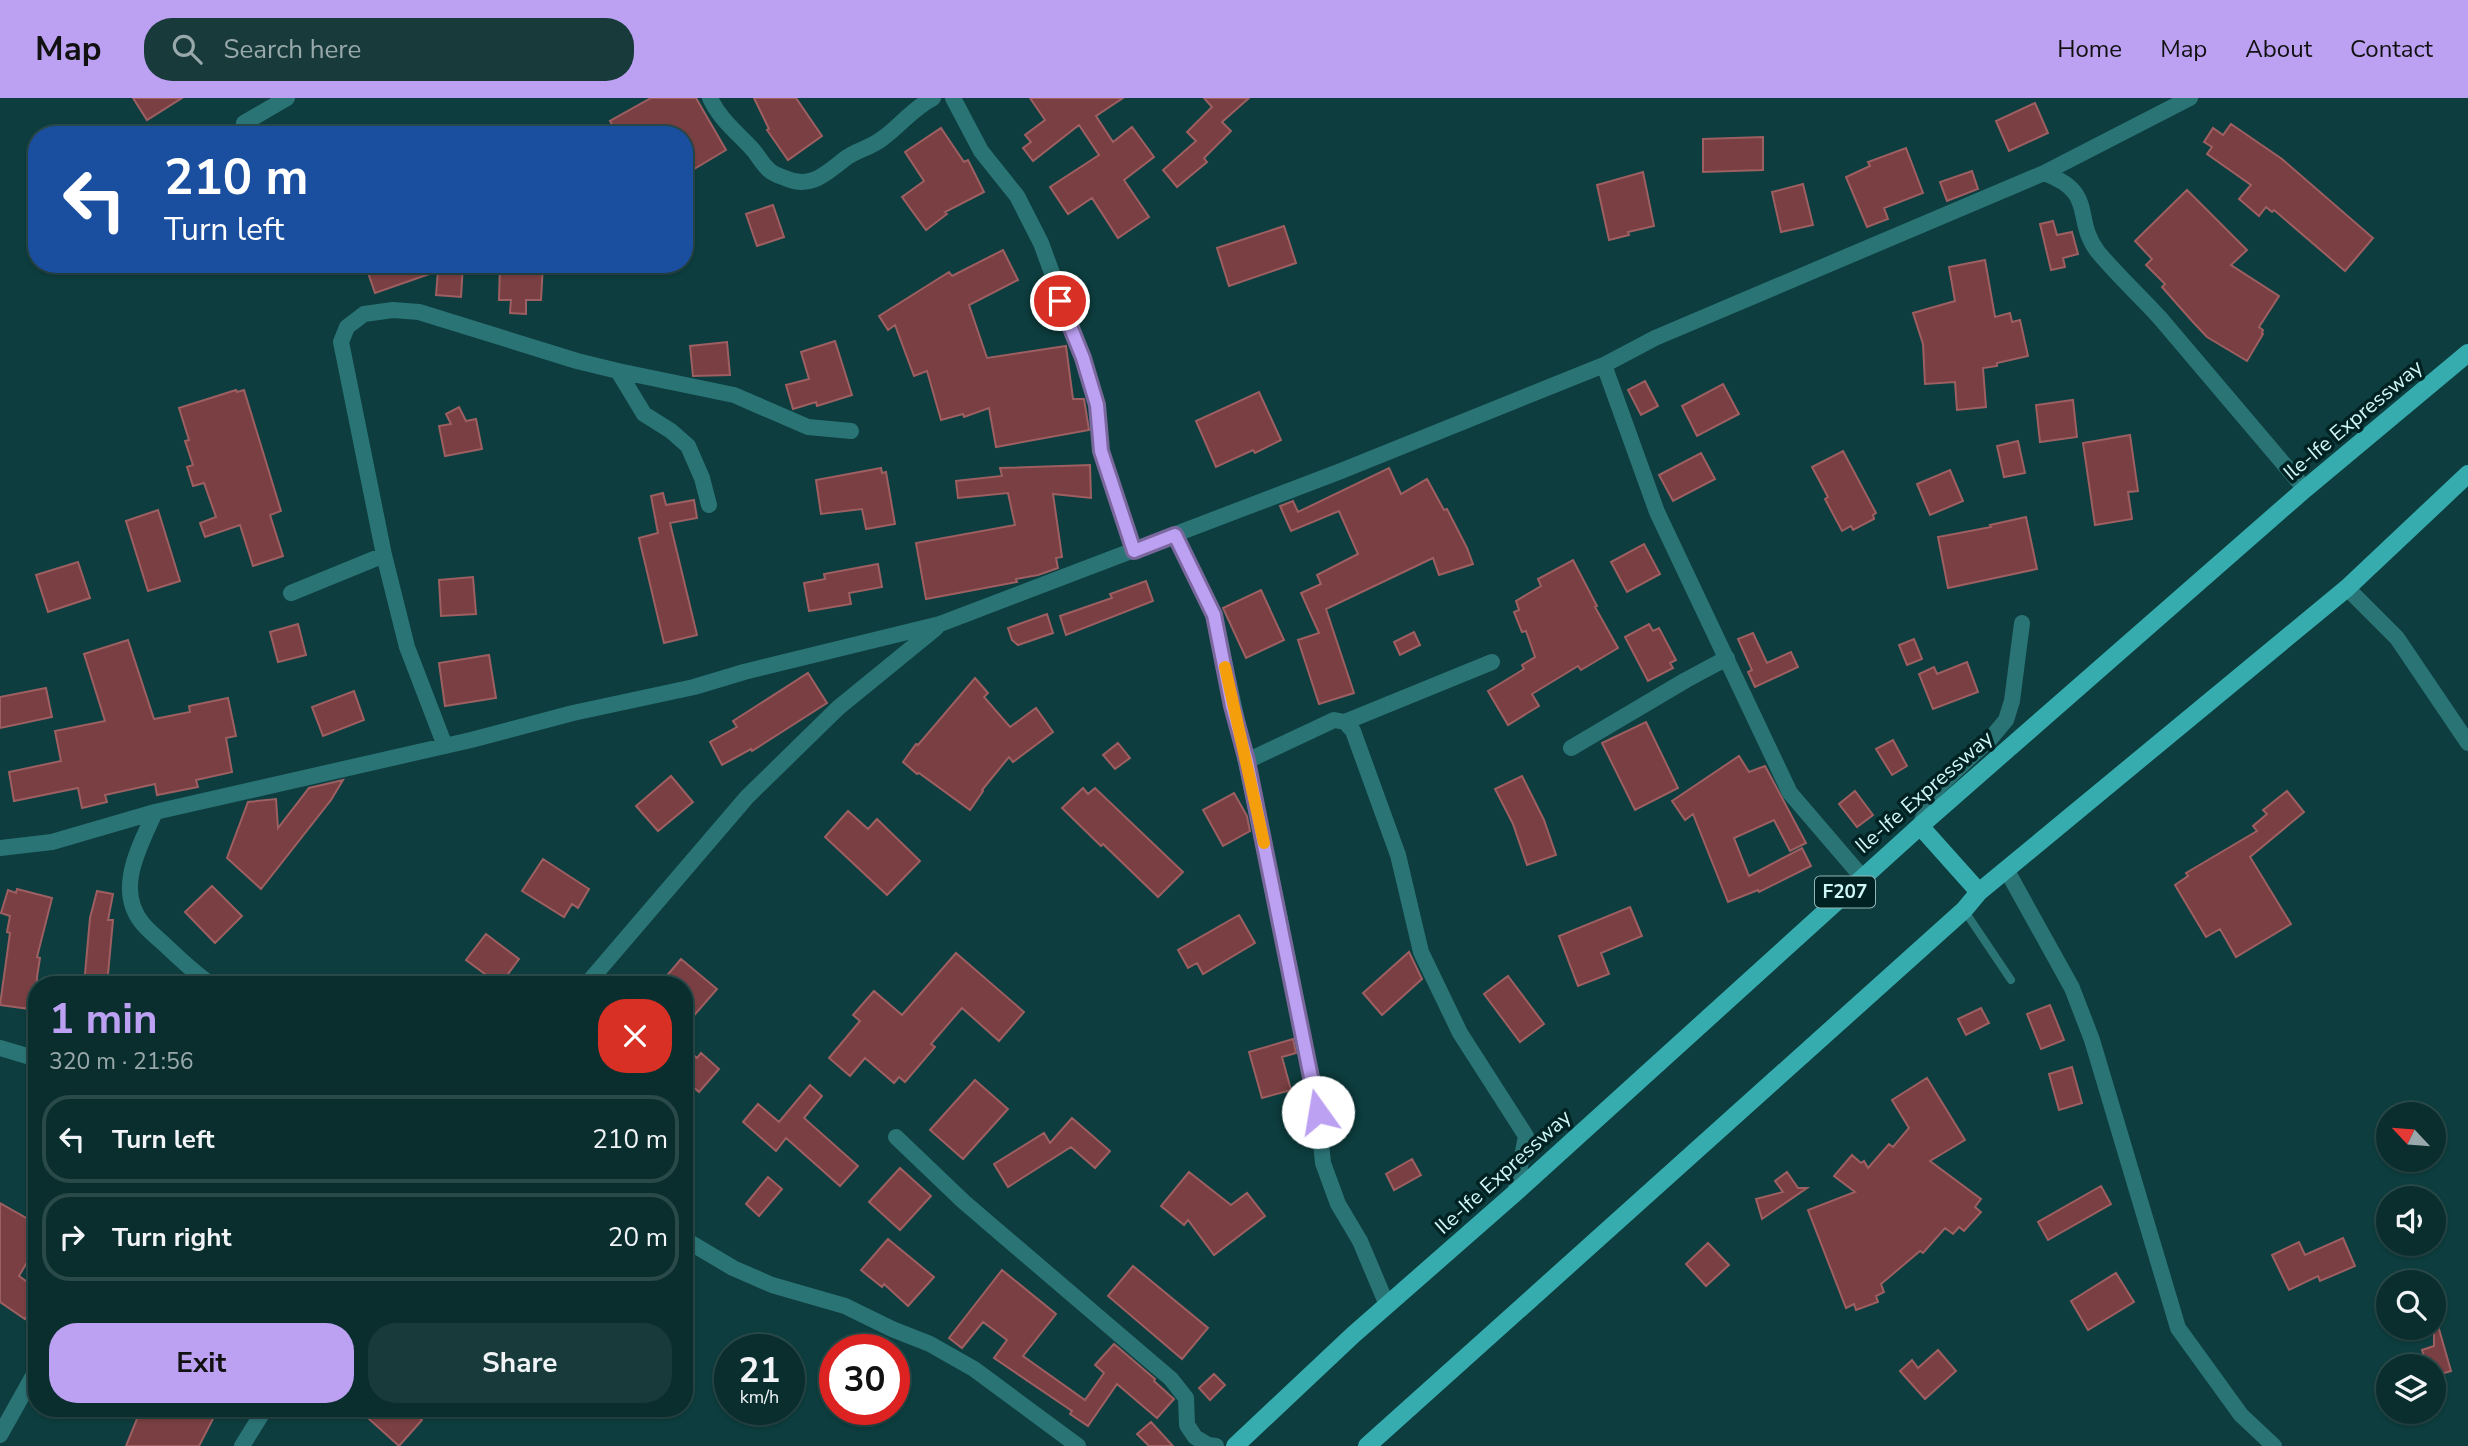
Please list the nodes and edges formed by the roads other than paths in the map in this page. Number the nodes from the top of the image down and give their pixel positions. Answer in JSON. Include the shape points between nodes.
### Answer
{"nodes":[{"id":1,"x":287,"y":98,"type":"edge"},
{"id":2,"x":710,"y":98,"type":"edge"},
{"id":3,"x":933,"y":98,"type":"edge"},
{"id":4,"x":953,"y":98,"type":"edge"},
{"id":5,"x":2190,"y":98,"type":"edge"},
{"id":6,"x":244,"y":123,"type":"dead end"},
{"id":7,"x":2044,"y":173,"type":"junction"},
{"id":8,"x":2468,"y":353,"type":"edge"},
{"id":9,"x":1604,"y":365,"type":"junction"},
{"id":10,"x":618,"y":371,"type":"junction"},
{"id":11,"x":851,"y":431,"type":"dead end"},
{"id":12,"x":2468,"y":474,"type":"edge"},
{"id":13,"x":2305,"y":489,"type":"junction"},
{"id":14,"x":709,"y":505,"type":"dead end"},
{"id":15,"x":1175,"y":535,"type":"junction"},
{"id":16,"x":1134,"y":551,"type":"junction"},
{"id":17,"x":384,"y":555,"type":"junction"},
{"id":18,"x":2347,"y":588,"type":"junction"},
{"id":19,"x":291,"y":593,"type":"dead end"},
{"id":20,"x":2022,"y":623,"type":"dead end"},
{"id":21,"x":940,"y":624,"type":"junction"},
{"id":22,"x":1727,"y":658,"type":"junction"},
{"id":23,"x":1492,"y":662,"type":"dead end"},
{"id":24,"x":1345,"y":722,"type":"junction"},
{"id":25,"x":2468,"y":743,"type":"edge"},
{"id":26,"x":445,"y":746,"type":"junction"},
{"id":27,"x":1572,"y":748,"type":"dead end"},
{"id":28,"x":1247,"y":761,"type":"junction"},
{"id":29,"x":155,"y":812,"type":"junction"},
{"id":30,"x":1920,"y":826,"type":"junction"},
{"id":31,"x":0,"y":848,"type":"edge"},
{"id":32,"x":2006,"y":869,"type":"junction"},
{"id":33,"x":1862,"y":877,"type":"junction"},
{"id":34,"x":1979,"y":892,"type":"junction"},
{"id":35,"x":1964,"y":910,"type":"junction"},
{"id":36,"x":198,"y":976,"type":"edge"},
{"id":37,"x":594,"y":976,"type":"edge"},
{"id":38,"x":2011,"y":980,"type":"dead end"},
{"id":39,"x":0,"y":1048,"type":"edge"},
{"id":40,"x":28,"y":1056,"type":"edge"},
{"id":41,"x":896,"y":1137,"type":"dead end"},
{"id":42,"x":1515,"y":1193,"type":"junction"},
{"id":43,"x":693,"y":1244,"type":"edge"},
{"id":44,"x":1387,"y":1305,"type":"junction"},
{"id":45,"x":28,"y":1385,"type":"edge"},
{"id":46,"x":260,"y":1417,"type":"edge"},
{"id":47,"x":0,"y":1435,"type":"edge"},
{"id":48,"x":242,"y":1446,"type":"edge"},
{"id":49,"x":1078,"y":1446,"type":"edge"},
{"id":50,"x":1216,"y":1446,"type":"edge"},
{"id":51,"x":1235,"y":1446,"type":"edge"},
{"id":52,"x":1367,"y":1446,"type":"edge"},
{"id":53,"x":2274,"y":1446,"type":"edge"}],
"edges":[{"from":1,"to":6,"type":"street"},
{"from":2,"to":3,"type":"street","via":[[768,170],[796,183],[809,183],[848,156],[866,150]]},
{"from":4,"to":16,"type":"street","via":[[981,151],[1017,197],[1041,243],[1097,405],[1101,451]]},
{"from":5,"to":7,"type":"street"},
{"from":7,"to":9,"type":"street","via":[[1656,338]]},
{"from":7,"to":13,"type":"street","via":[[2072,188],[2096,250]]},
{"from":8,"to":13,"type":"main road","name":"Ile-Ife Expressway","number":"F207"},
{"from":9,"to":15,"type":"street"},
{"from":9,"to":22,"type":"street","via":[[1657,512]]},
{"from":10,"to":11,"type":"street","via":[[734,395],[808,427]]},
{"from":10,"to":14,"type":"street","via":[[644,414],[688,446]]},
{"from":10,"to":17,"type":"street","via":[[419,312],[364,314],[346,327],[341,342],[343,359]]},
{"from":12,"to":18,"type":"main road"},
{"from":13,"to":30,"type":"main road","name":"Ile-Ife Expressway","number":"F207"},
{"from":15,"to":16,"type":"street"},
{"from":15,"to":28,"type":"street","via":[[1214,615]]},
{"from":16,"to":21,"type":"street"},
{"from":17,"to":19,"type":"street"},
{"from":17,"to":26,"type":"street","via":[[407,647]]},
{"from":18,"to":25,"type":"street","via":[[2398,638]]},
{"from":18,"to":32,"type":"main road"},
{"from":20,"to":30,"type":"street","via":[[2006,720],[1933,792]]},
{"from":21,"to":26,"type":"street"},
{"from":21,"to":37,"type":"street","via":[[838,708],[747,797]]},
{"from":22,"to":27,"type":"street"},
{"from":22,"to":33,"type":"street","via":[[1790,793]]},
{"from":23,"to":24,"type":"street"},
{"from":24,"to":28,"type":"street","via":[[1334,720]]},
{"from":24,"to":42,"type":"street","via":[[1353,731],[1398,855],[1421,952],[1460,1033],[1526,1136]]},
{"from":26,"to":29,"type":"street"},
{"from":28,"to":44,"type":"street","via":[[1318,1112],[1323,1163]]},
{"from":29,"to":31,"type":"street","via":[[52,842]]},
{"from":29,"to":36,"type":"street","via":[[133,861],[130,894],[142,923]]},
{"from":30,"to":33,"type":"main road","name":"Ile-Ife Expressway","number":"F207"},
{"from":30,"to":34,"type":"main road"},
{"from":32,"to":34,"type":"main road"},
{"from":32,"to":53,"type":"street","via":[[2072,988],[2092,1040],[2178,1328],[2241,1415]]},
{"from":33,"to":42,"type":"main road","name":"Ile-Ife Expressway","number":"F207"},
{"from":34,"to":35,"type":"main road"},
{"from":35,"to":38,"type":"lane"},
{"from":35,"to":52,"type":"main road"},
{"from":39,"to":40,"type":"street"},
{"from":41,"to":50,"type":"street","via":[[964,1202],[1171,1379],[1185,1398],[1187,1425],[1195,1437]]},
{"from":42,"to":44,"type":"main road","name":"Ile-Ife Expressway","number":"F207"},
{"from":43,"to":49,"type":"street","via":[[772,1285],[845,1306],[930,1344],[974,1369]]},
{"from":44,"to":51,"type":"main road","name":"Ile-Ife Expressway","number":"F207"},
{"from":45,"to":47,"type":"street"},
{"from":46,"to":48,"type":"street"}]}
